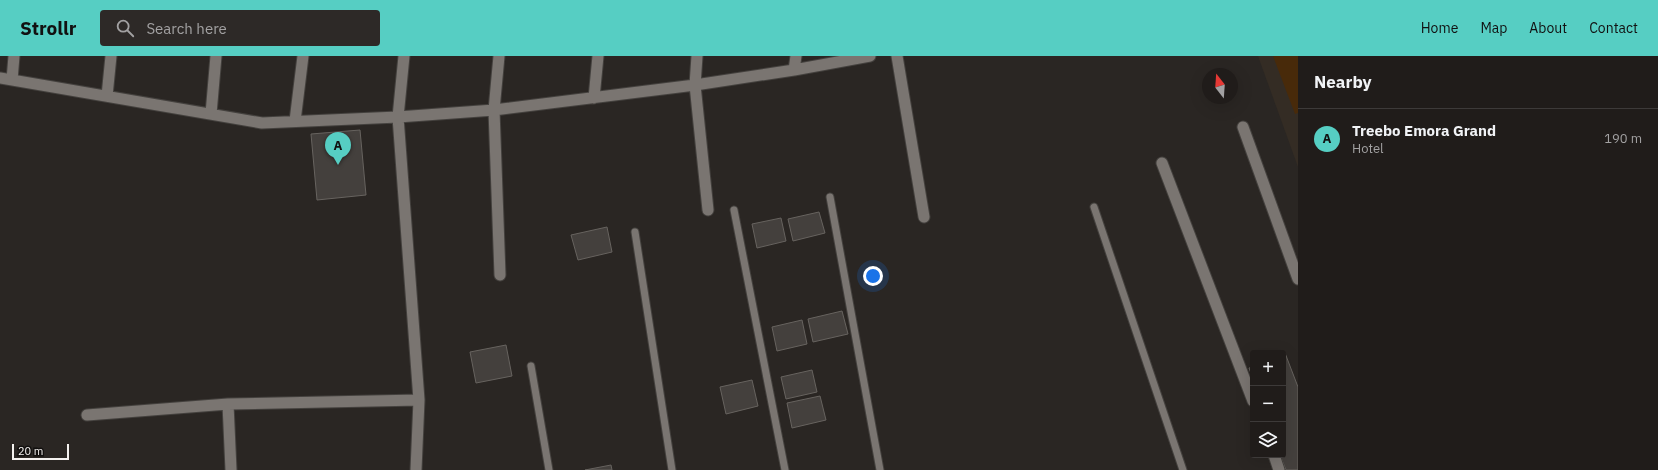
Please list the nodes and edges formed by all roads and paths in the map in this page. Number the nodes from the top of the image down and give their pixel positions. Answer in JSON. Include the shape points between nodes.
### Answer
{"nodes":[{"id":1,"x":14,"y":56,"type":"edge"},
{"id":2,"x":111,"y":56,"type":"edge"},
{"id":3,"x":216,"y":56,"type":"edge"},
{"id":4,"x":303,"y":56,"type":"edge"},
{"id":5,"x":404,"y":56,"type":"edge"},
{"id":6,"x":499,"y":56,"type":"edge"},
{"id":7,"x":598,"y":56,"type":"edge"},
{"id":8,"x":697,"y":56,"type":"edge"},
{"id":9,"x":796,"y":56,"type":"edge"},
{"id":10,"x":870,"y":56,"type":"edge"},
{"id":11,"x":897,"y":56,"type":"edge"},
{"id":12,"x":794,"y":70,"type":"junction"},
{"id":13,"x":0,"y":78,"type":"edge"},
{"id":14,"x":12,"y":80,"type":"junction"},
{"id":15,"x":695,"y":85,"type":"junction"},
{"id":16,"x":107,"y":96,"type":"junction"},
{"id":17,"x":594,"y":98,"type":"junction"},
{"id":18,"x":494,"y":110,"type":"junction"},
{"id":19,"x":211,"y":114,"type":"junction"},
{"id":20,"x":398,"y":117,"type":"junction"},
{"id":21,"x":296,"y":121,"type":"junction"},
{"id":22,"x":1243,"y":127,"type":"dead end"},
{"id":23,"x":1162,"y":163,"type":"dead end"},
{"id":24,"x":830,"y":197,"type":"dead end"},
{"id":25,"x":1094,"y":207,"type":"dead end"},
{"id":26,"x":708,"y":210,"type":"dead end"},
{"id":27,"x":734,"y":210,"type":"dead end"},
{"id":28,"x":924,"y":217,"type":"dead end"},
{"id":29,"x":635,"y":232,"type":"dead end"},
{"id":30,"x":500,"y":275,"type":"dead end"},
{"id":31,"x":1298,"y":279,"type":"edge"},
{"id":32,"x":532,"y":366,"type":"dead end"},
{"id":33,"x":1250,"y":393,"type":"edge"},
{"id":34,"x":419,"y":400,"type":"junction"},
{"id":35,"x":228,"y":404,"type":"junction"},
{"id":36,"x":88,"y":415,"type":"dead end"},
{"id":37,"x":1275,"y":458,"type":"edge"},
{"id":38,"x":231,"y":470,"type":"edge"},
{"id":39,"x":416,"y":470,"type":"edge"},
{"id":40,"x":549,"y":470,"type":"edge"},
{"id":41,"x":672,"y":470,"type":"edge"},
{"id":42,"x":785,"y":470,"type":"edge"},
{"id":43,"x":880,"y":470,"type":"edge"},
{"id":44,"x":1183,"y":470,"type":"edge"},
{"id":45,"x":1279,"y":470,"type":"edge"}],
"edges":[{"from":1,"to":14,"type":"street"},
{"from":2,"to":16,"type":"street"},
{"from":3,"to":19,"type":"street"},
{"from":4,"to":21,"type":"street"},
{"from":5,"to":20,"type":"street"},
{"from":6,"to":18,"type":"street"},
{"from":7,"to":17,"type":"street"},
{"from":8,"to":15,"type":"street"},
{"from":9,"to":12,"type":"street"},
{"from":10,"to":12,"type":"street"},
{"from":11,"to":28,"type":"street"},
{"from":12,"to":15,"type":"street"},
{"from":13,"to":14,"type":"street"},
{"from":14,"to":16,"type":"street"},
{"from":15,"to":17,"type":"street"},
{"from":15,"to":26,"type":"street"},
{"from":16,"to":19,"type":"street"},
{"from":17,"to":18,"type":"street"},
{"from":18,"to":20,"type":"street"},
{"from":18,"to":30,"type":"street"},
{"from":19,"to":21,"type":"street","via":[[262,123]]},
{"from":20,"to":21,"type":"street"},
{"from":20,"to":34,"type":"street"},
{"from":22,"to":31,"type":"street"},
{"from":23,"to":33,"type":"street"},
{"from":24,"to":43,"type":"lane"},
{"from":25,"to":44,"type":"lane"},
{"from":27,"to":42,"type":"lane"},
{"from":29,"to":41,"type":"lane"},
{"from":32,"to":40,"type":"lane"},
{"from":34,"to":35,"type":"street"},
{"from":34,"to":39,"type":"street"},
{"from":35,"to":36,"type":"street"},
{"from":35,"to":38,"type":"street"},
{"from":37,"to":45,"type":"street"}]}
